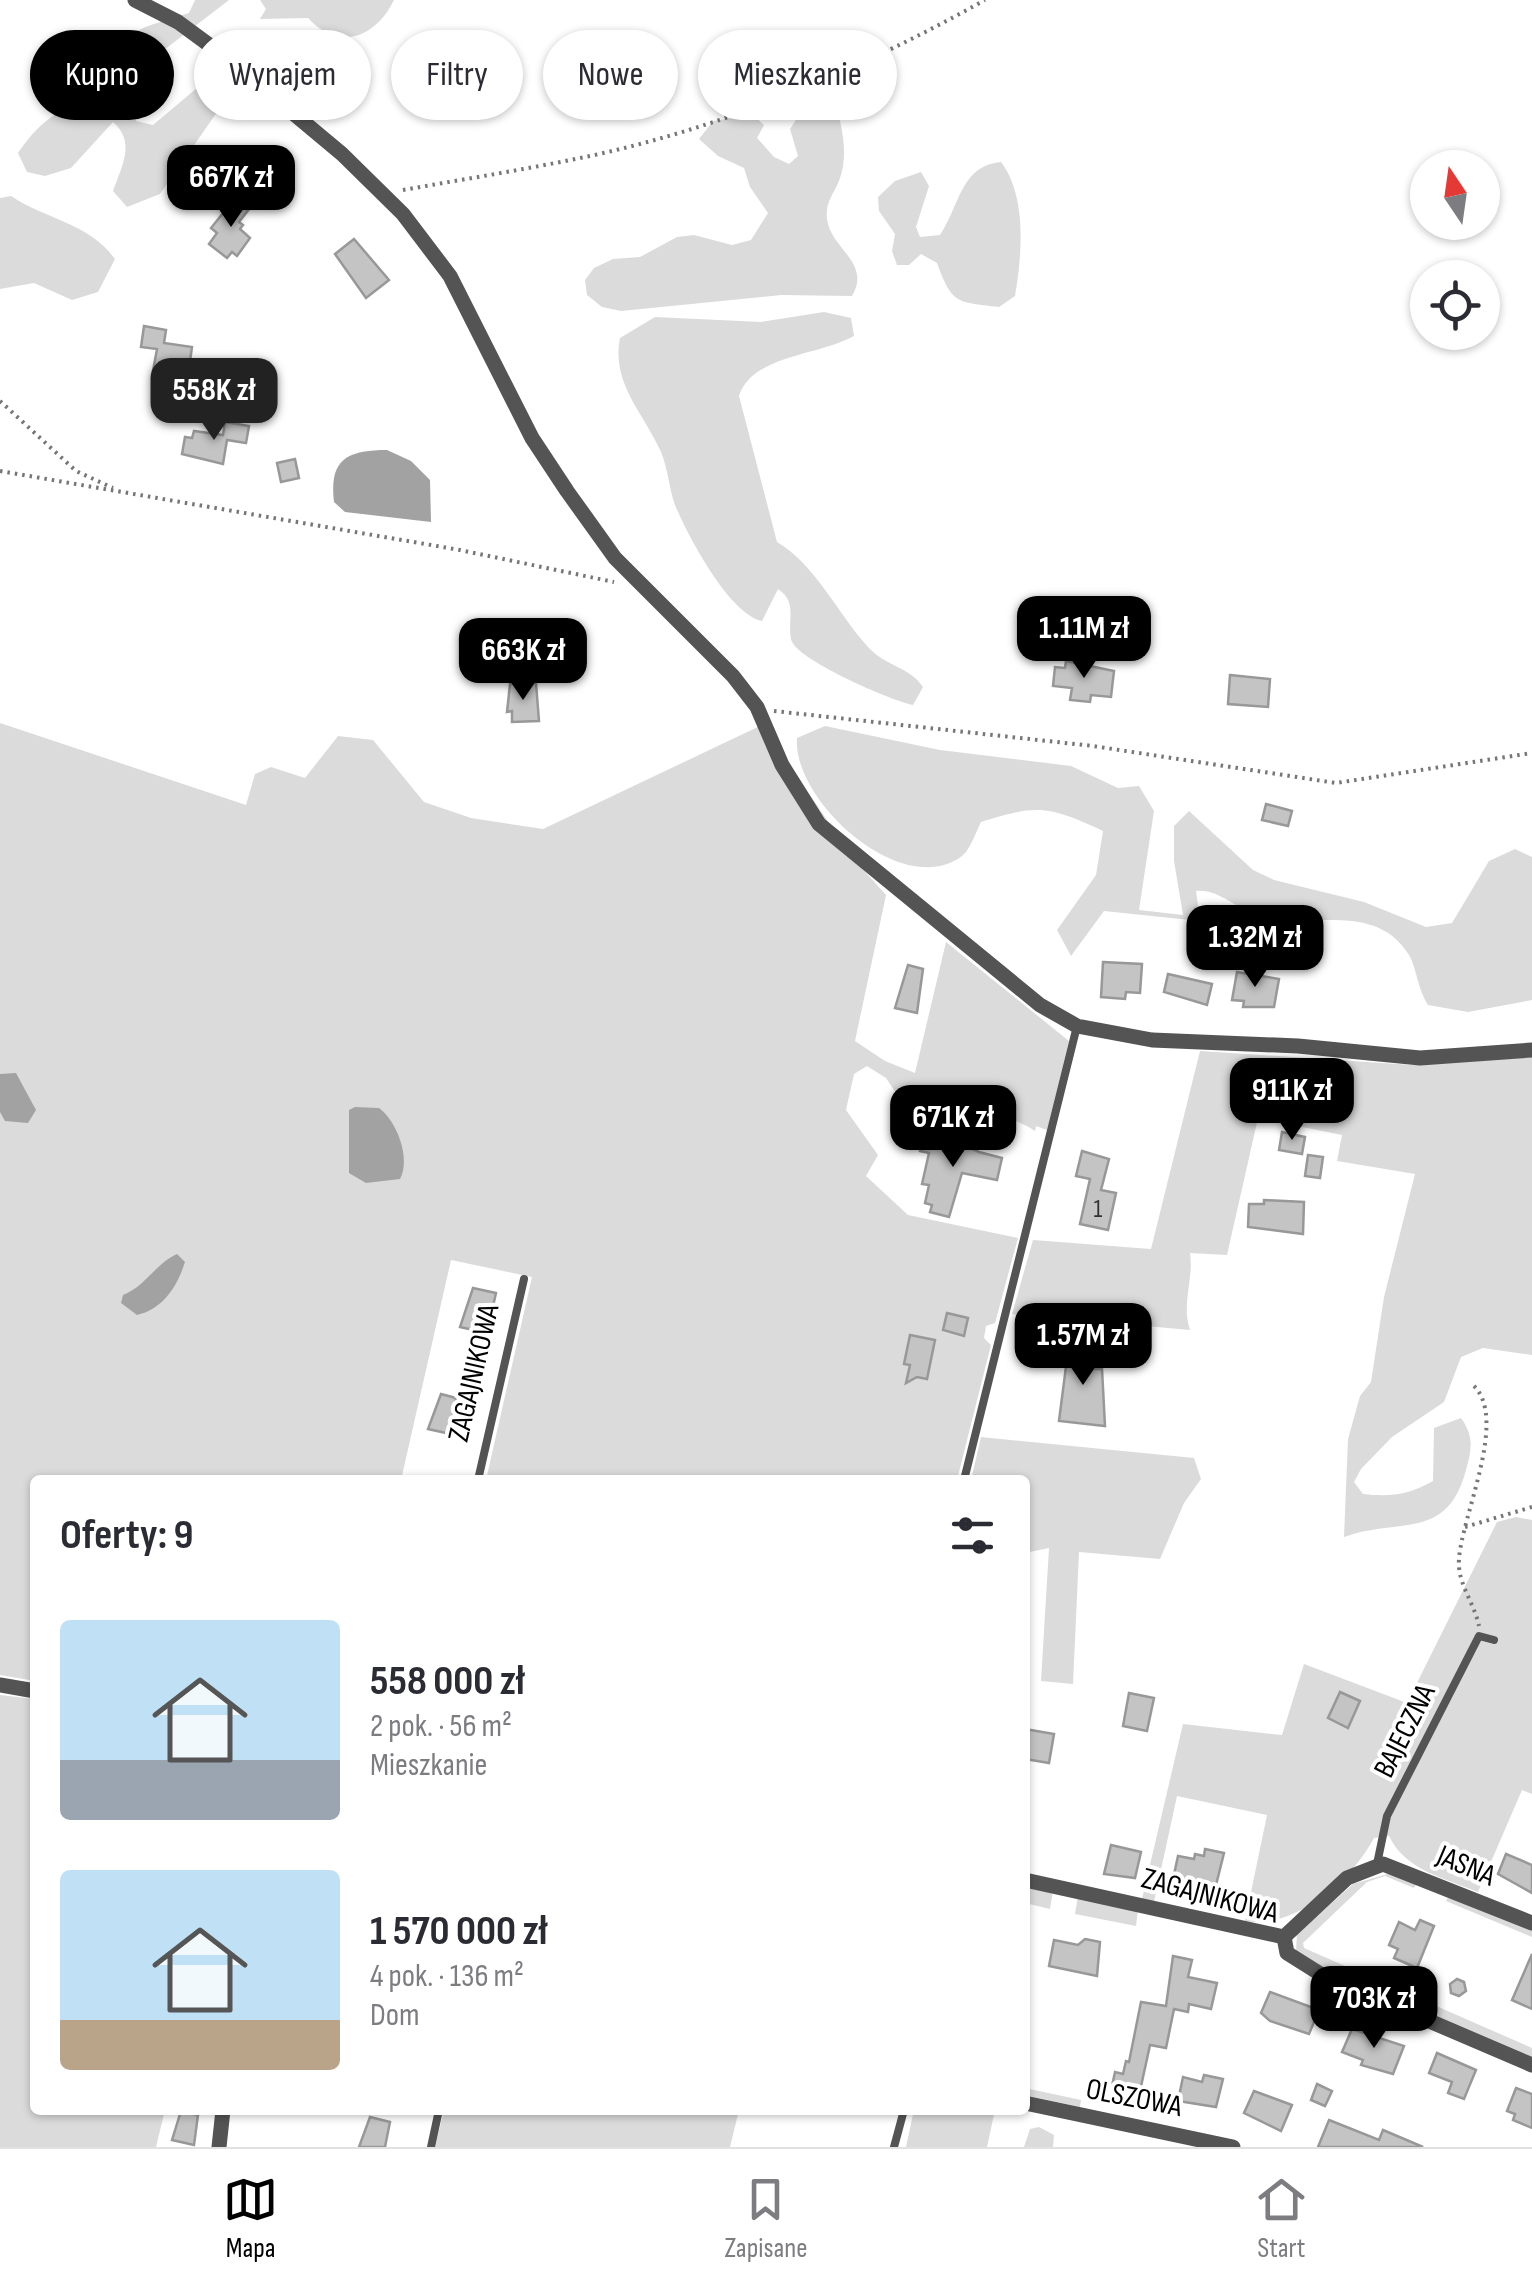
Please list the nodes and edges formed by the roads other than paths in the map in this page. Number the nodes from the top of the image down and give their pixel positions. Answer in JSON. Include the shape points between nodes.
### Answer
{"nodes":[{"id":1,"x":135,"y":0,"type":"edge"},
{"id":2,"x":1076,"y":1026,"type":"junction"},
{"id":3,"x":1532,"y":1050,"type":"edge"},
{"id":4,"x":524,"y":1279,"type":"dead end"},
{"id":5,"x":479,"y":1475,"type":"edge"},
{"id":6,"x":965,"y":1475,"type":"edge"},
{"id":7,"x":1494,"y":1640,"type":"dead end"},
{"id":8,"x":0,"y":1685,"type":"edge"},
{"id":9,"x":30,"y":1690,"type":"edge"},
{"id":10,"x":1377,"y":1864,"type":"junction"},
{"id":11,"x":1030,"y":1881,"type":"edge"},
{"id":12,"x":1532,"y":1924,"type":"edge"},
{"id":13,"x":1284,"y":1937,"type":"junction"},
{"id":14,"x":1532,"y":2065,"type":"edge"},
{"id":15,"x":1030,"y":2104,"type":"edge"},
{"id":16,"x":222,"y":2115,"type":"edge"},
{"id":17,"x":438,"y":2115,"type":"edge"},
{"id":18,"x":903,"y":2115,"type":"edge"},
{"id":19,"x":219,"y":2147,"type":"edge"},
{"id":20,"x":431,"y":2147,"type":"edge"},
{"id":21,"x":894,"y":2147,"type":"edge"},
{"id":22,"x":1233,"y":2147,"type":"edge"}],
"edges":[{"from":1,"to":2,"type":"street","via":[[227,58],[384,194],[450,276],[532,438],[615,558],[757,707],[782,765],[819,824],[1040,1005]]},
{"from":2,"to":3,"type":"street","via":[[1152,1040],[1420,1058]]},
{"from":2,"to":6,"type":"lane"},
{"from":4,"to":5,"type":"lane","name":"ZAGAJNIKOWA"},
{"from":7,"to":10,"type":"lane","name":"BAJECZNA","via":[[1480,1635],[1387,1816]]},
{"from":8,"to":9,"type":"street"},
{"from":10,"to":12,"type":"street","name":"JASNA"},
{"from":10,"to":13,"type":"street","via":[[1347,1878]]},
{"from":11,"to":13,"type":"street","name":"ZAGAJNIKOWA"},
{"from":13,"to":14,"type":"street","name":"ZAGAJNIKOWA","via":[[1287,1953],[1322,1975]]},
{"from":15,"to":22,"type":"street","name":"OLSZOWA"},
{"from":16,"to":19,"type":"street"},
{"from":17,"to":20,"type":"lane"},
{"from":18,"to":21,"type":"lane"}]}
